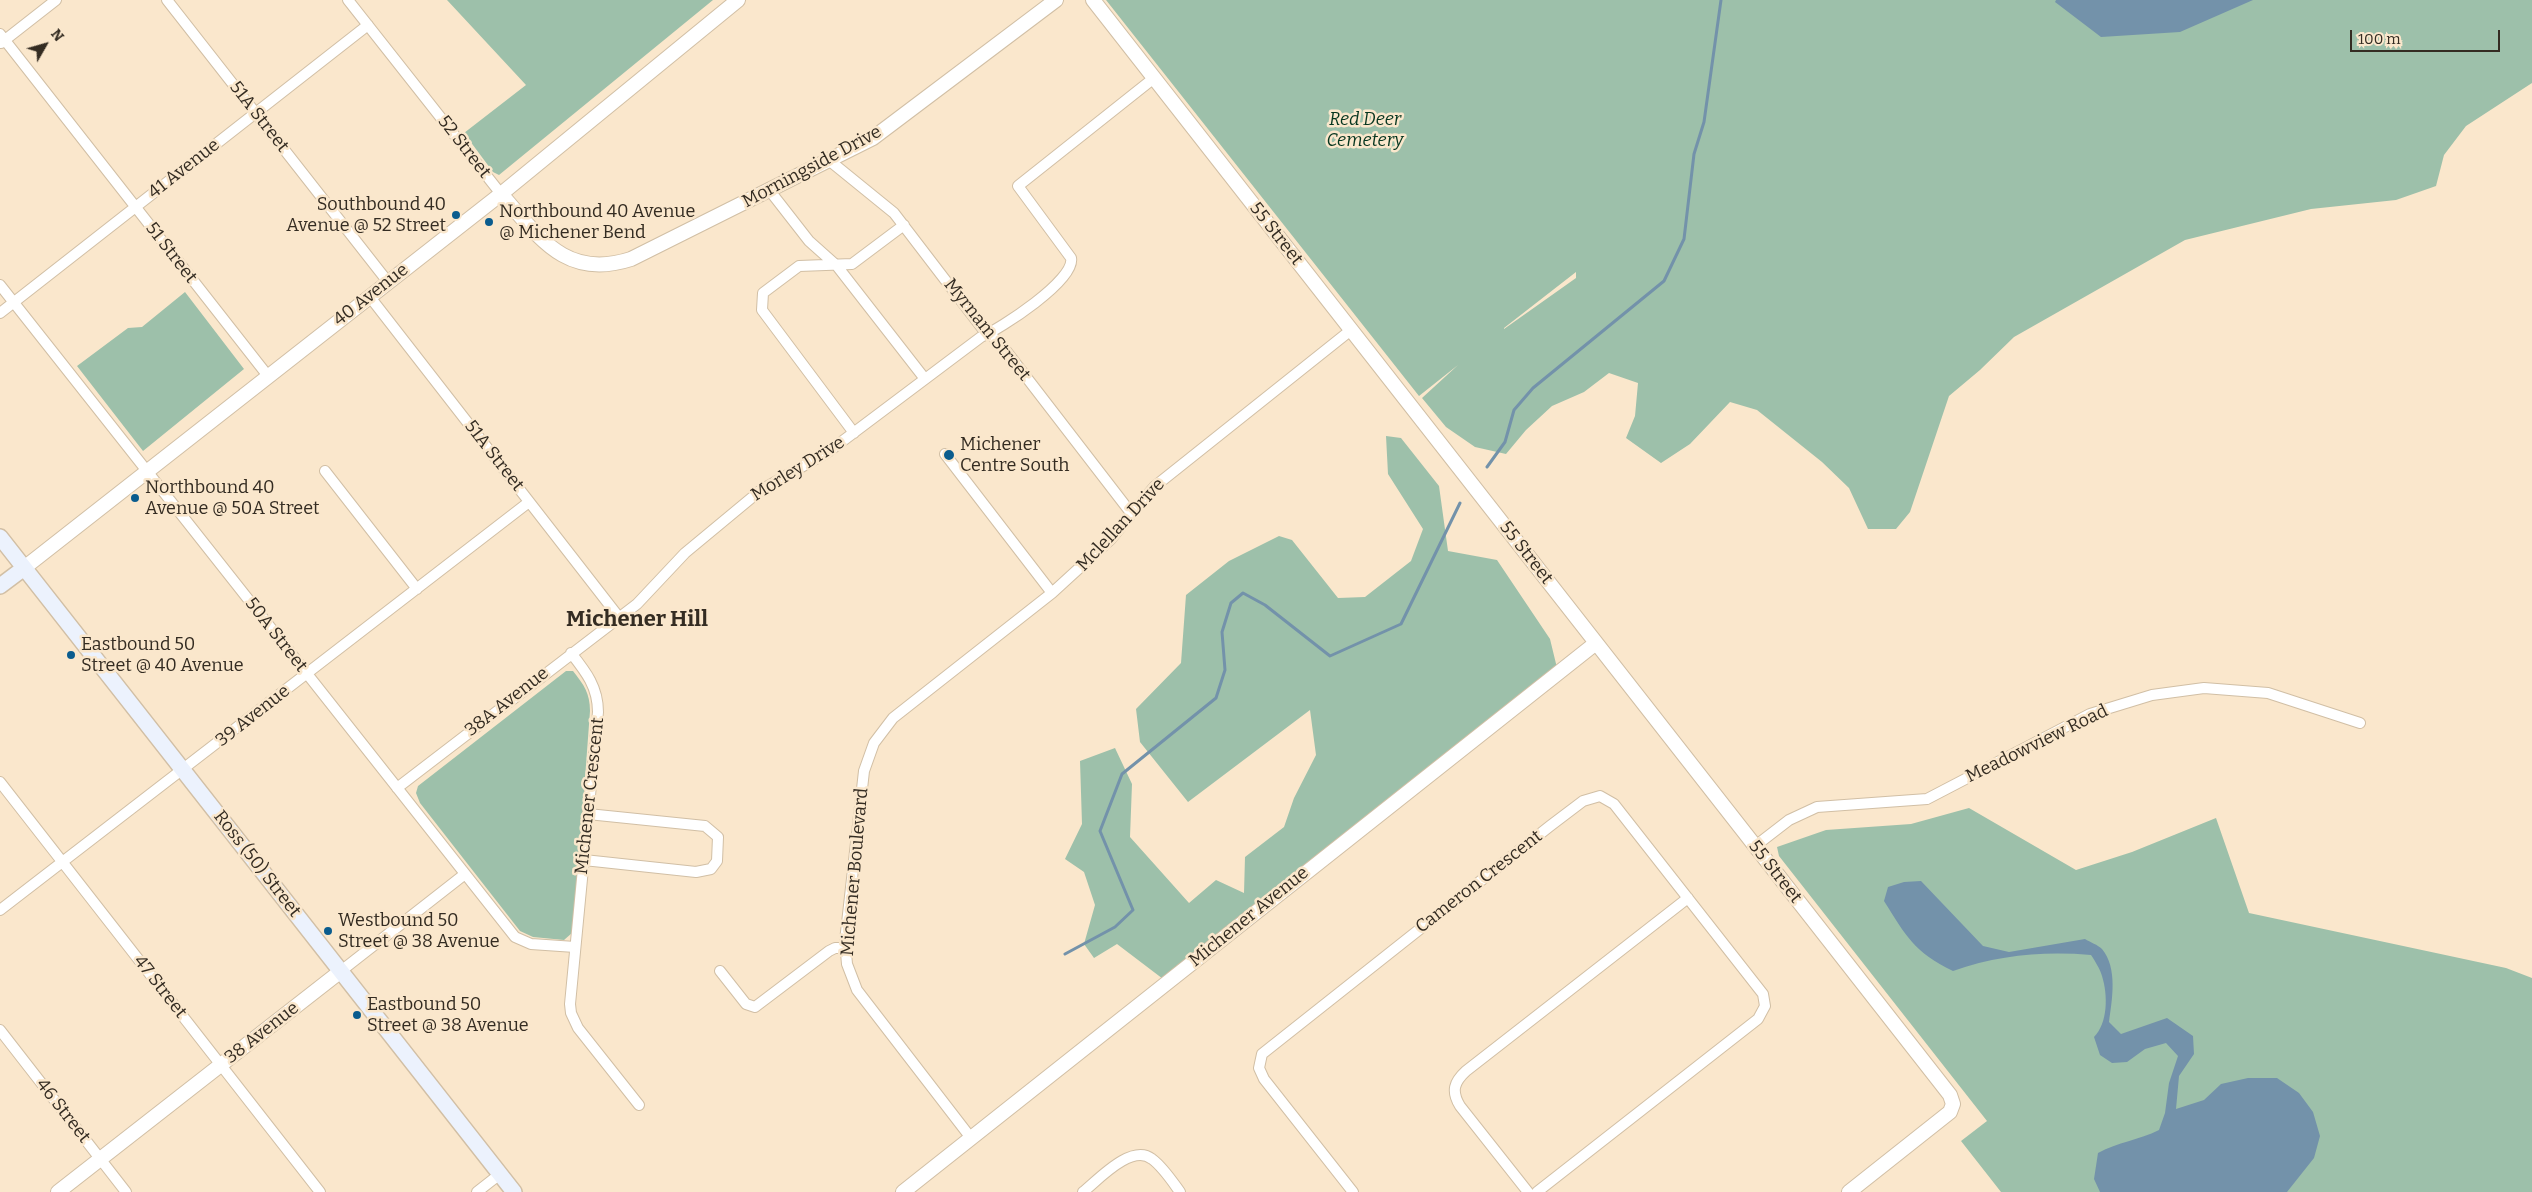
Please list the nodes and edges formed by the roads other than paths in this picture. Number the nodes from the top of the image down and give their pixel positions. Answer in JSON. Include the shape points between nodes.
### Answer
{"nodes":[{"id":1,"x":56,"y":0,"type":"edge"},
{"id":2,"x":167,"y":0,"type":"edge"},
{"id":3,"x":348,"y":0,"type":"edge"},
{"id":4,"x":738,"y":0,"type":"edge"},
{"id":5,"x":1056,"y":0,"type":"edge"},
{"id":6,"x":1093,"y":0,"type":"edge"},
{"id":7,"x":368,"y":25,"type":"junction"},
{"id":8,"x":1,"y":39,"type":"edge"},
{"id":9,"x":1154,"y":78,"type":"junction"},
{"id":10,"x":256,"y":113,"type":"junction"},
{"id":11,"x":830,"y":161,"type":"junction"},
{"id":12,"x":770,"y":190,"type":"junction"},
{"id":13,"x":501,"y":194,"type":"junction"},
{"id":14,"x":135,"y":207,"type":"junction"},
{"id":15,"x":904,"y":225,"type":"junction"},
{"id":16,"x":599,"y":265,"type":"joint"},
{"id":17,"x":837,"y":266,"type":"junction"},
{"id":18,"x":388,"y":282,"type":"junction"},
{"id":19,"x":0,"y":285,"type":"edge"},
{"id":20,"x":370,"y":297,"type":"junction"},
{"id":21,"x":14,"y":302,"type":"junction"},
{"id":22,"x":0,"y":313,"type":"edge"},
{"id":23,"x":1351,"y":330,"type":"junction"},
{"id":24,"x":989,"y":334,"type":"junction"},
{"id":25,"x":268,"y":376,"type":"junction"},
{"id":26,"x":925,"y":379,"type":"junction"},
{"id":27,"x":854,"y":433,"type":"junction"},
{"id":28,"x":945,"y":454,"type":"dead end"},
{"id":29,"x":147,"y":471,"type":"junction"},
{"id":30,"x":325,"y":472,"type":"dead end"},
{"id":31,"x":530,"y":502,"type":"junction"},
{"id":32,"x":1131,"y":513,"type":"junction"},
{"id":33,"x":0,"y":537,"type":"edge"},
{"id":34,"x":24,"y":568,"type":"junction"},
{"id":35,"x":0,"y":586,"type":"edge"},
{"id":36,"x":418,"y":589,"type":"junction"},
{"id":37,"x":1052,"y":593,"type":"junction"},
{"id":38,"x":618,"y":616,"type":"junction"},
{"id":39,"x":1596,"y":642,"type":"junction"},
{"id":40,"x":982,"y":647,"type":"joint"},
{"id":41,"x":571,"y":652,"type":"junction"},
{"id":42,"x":307,"y":674,"type":"junction"},
{"id":43,"x":2360,"y":723,"type":"dead end"},
{"id":44,"x":182,"y":768,"type":"junction"},
{"id":45,"x":0,"y":782,"type":"edge"},
{"id":46,"x":397,"y":788,"type":"junction"},
{"id":47,"x":588,"y":814,"type":"junction"},
{"id":48,"x":1754,"y":847,"type":"junction"},
{"id":49,"x":584,"y":860,"type":"junction"},
{"id":50,"x":62,"y":862,"type":"junction"},
{"id":51,"x":465,"y":874,"type":"junction"},
{"id":52,"x":1688,"y":898,"type":"junction"},
{"id":53,"x":0,"y":910,"type":"edge"},
{"id":54,"x":575,"y":947,"type":"junction"},
{"id":55,"x":845,"y":948,"type":"junction"},
{"id":56,"x":341,"y":971,"type":"junction"},
{"id":57,"x":720,"y":971,"type":"dead end"},
{"id":58,"x":0,"y":1030,"type":"edge"},
{"id":59,"x":221,"y":1065,"type":"junction"},
{"id":60,"x":639,"y":1106,"type":"dead end"},
{"id":61,"x":971,"y":1138,"type":"junction"},
{"id":62,"x":100,"y":1159,"type":"junction"},
{"id":63,"x":500,"y":1174,"type":"junction"},
{"id":64,"x":58,"y":1192,"type":"edge"},
{"id":65,"x":126,"y":1192,"type":"edge"},
{"id":66,"x":320,"y":1192,"type":"edge"},
{"id":67,"x":477,"y":1192,"type":"edge"},
{"id":68,"x":514,"y":1192,"type":"edge"},
{"id":69,"x":903,"y":1192,"type":"edge"},
{"id":70,"x":1083,"y":1192,"type":"edge"},
{"id":71,"x":1180,"y":1192,"type":"edge"},
{"id":72,"x":1353,"y":1192,"type":"edge"},
{"id":73,"x":1528,"y":1192,"type":"edge"},
{"id":74,"x":1537,"y":1192,"type":"edge"},
{"id":75,"x":1848,"y":1192,"type":"edge"}],
"edges":[{"from":1,"to":8,"type":"street"},
{"from":2,"to":10,"type":"street","name":"51A Street"},
{"from":3,"to":7,"type":"street","name":"52 Street"},
{"from":4,"to":13,"type":"street","name":"40 Avenue"},
{"from":5,"to":11,"type":"street","name":"Morningside Drive","via":[[873,138]]},
{"from":6,"to":9,"type":"street","name":"55 Street"},
{"from":7,"to":10,"type":"street","name":"41 Avenue"},
{"from":7,"to":13,"type":"street","name":"52 Street"},
{"from":8,"to":14,"type":"street","name":"51 Street"},
{"from":9,"to":23,"type":"street","name":"55 Street"},
{"from":9,"to":24,"type":"street","name":"Morley Drive","via":[[1018,186],[1068,252],[1072,262],[1058,284]]},
{"from":10,"to":14,"type":"street","name":"41 Avenue"},
{"from":10,"to":18,"type":"street","name":"51A Street"},
{"from":11,"to":12,"type":"street","name":"Morningside Drive"},
{"from":11,"to":15,"type":"street","name":"Myrnam Street","via":[[891,210]]},
{"from":12,"to":16,"type":"street","name":"Morningside Drive","via":[[646,253],[618,263]]},
{"from":12,"to":17,"type":"street","via":[[809,241]]},
{"from":13,"to":16,"type":"street","name":"52 Street","via":[[550,248],[575,262]]},
{"from":13,"to":18,"type":"street","name":"40 Avenue"},
{"from":14,"to":21,"type":"street","name":"41 Avenue"},
{"from":14,"to":25,"type":"street","name":"51 Street"},
{"from":15,"to":17,"type":"street","via":[[854,262]]},
{"from":15,"to":24,"type":"street","name":"Myrnam Street"},
{"from":17,"to":26,"type":"street"},
{"from":17,"to":27,"type":"street","via":[[799,266],[763,293],[762,310]]},
{"from":18,"to":20,"type":"street","name":"40 Avenue"},
{"from":19,"to":21,"type":"street","name":"50A Street"},
{"from":20,"to":25,"type":"street","name":"40 Avenue"},
{"from":20,"to":31,"type":"street","name":"51A Street"},
{"from":21,"to":22,"type":"street","name":"41 Avenue"},
{"from":21,"to":29,"type":"street","name":"50A Street"},
{"from":23,"to":32,"type":"street","name":"Mclellan Drive","via":[[1160,482]]},
{"from":23,"to":39,"type":"street","name":"55 Street"},
{"from":24,"to":26,"type":"street","name":"Morley Drive"},
{"from":24,"to":32,"type":"street","name":"Myrnam Street","via":[[1000,343]]},
{"from":25,"to":29,"type":"street","name":"40 Avenue"},
{"from":26,"to":27,"type":"street","name":"Morley Drive"},
{"from":27,"to":38,"type":"street","name":"Morley Drive","via":[[761,490],[684,553],[637,604]]},
{"from":28,"to":37,"type":"street"},
{"from":29,"to":34,"type":"street","name":"40 Avenue"},
{"from":29,"to":42,"type":"street","name":"50A Street"},
{"from":30,"to":36,"type":"street"},
{"from":31,"to":36,"type":"street","name":"39 Avenue"},
{"from":31,"to":38,"type":"street","name":"51A Street"},
{"from":32,"to":37,"type":"street","name":"Mclellan Drive","via":[[1107,543]]},
{"from":33,"to":34,"type":"main road","name":"Ross (50) Street"},
{"from":34,"to":35,"type":"main road","name":"40 Avenue"},
{"from":34,"to":44,"type":"main road","name":"Ross (50) Street"},
{"from":36,"to":42,"type":"street","name":"39 Avenue"},
{"from":37,"to":40,"type":"street","name":"Mclellan Drive"},
{"from":38,"to":41,"type":"street","name":"38A Avenue"},
{"from":39,"to":48,"type":"street","name":"55 Street"},
{"from":39,"to":61,"type":"street","name":"Michener Avenue"},
{"from":40,"to":55,"type":"street","name":"Michener Boulevard","via":[[898,713],[868,754],[862,781]]},
{"from":41,"to":46,"type":"street","name":"38A Avenue"},
{"from":41,"to":47,"type":"street","name":"Michener Crescent","via":[[592,680],[598,702]]},
{"from":42,"to":44,"type":"street","name":"39 Avenue"},
{"from":42,"to":46,"type":"street","name":"50A Street"},
{"from":43,"to":48,"type":"street","name":"Meadowview Road","via":[[2268,693],[2204,688],[2152,695],[2090,714],[1927,799],[1817,807],[1789,820]]},
{"from":44,"to":50,"type":"street","name":"39 Avenue"},
{"from":44,"to":56,"type":"main road","name":"Ross (50) Street"},
{"from":45,"to":50,"type":"street","name":"47 Street"},
{"from":46,"to":51,"type":"street","name":"50A Street"},
{"from":47,"to":49,"type":"street","name":"Michener Crescent"},
{"from":47,"to":49,"type":"street","via":[[705,826],[718,837],[717,861],[711,869],[696,872]]},
{"from":48,"to":75,"type":"street","name":"55 Street","via":[[1950,1095],[1953,1108],[1946,1116]]},
{"from":49,"to":54,"type":"street","name":"Michener Crescent"},
{"from":50,"to":53,"type":"street","name":"39 Avenue"},
{"from":50,"to":59,"type":"street","name":"47 Street"},
{"from":51,"to":54,"type":"street","name":"50A Street","via":[[515,937],[531,944]]},
{"from":51,"to":56,"type":"street","name":"38 Avenue"},
{"from":52,"to":72,"type":"street","name":"Cameron Crescent","via":[[1614,804],[1600,796],[1589,798],[1266,1048],[1259,1061],[1264,1079]]},
{"from":52,"to":73,"type":"street","via":[[1456,1081],[1454,1093],[1460,1106]]},
{"from":52,"to":74,"type":"street","name":"Cameron Crescent","via":[[1763,994],[1764,1010],[1758,1019]]},
{"from":54,"to":60,"type":"street","name":"Michener Crescent","via":[[570,1004],[574,1020]]},
{"from":55,"to":57,"type":"street","via":[[829,951],[755,1007],[746,1004]]},
{"from":55,"to":61,"type":"street","name":"Michener Boulevard","via":[[857,990]]},
{"from":56,"to":59,"type":"street","name":"38 Avenue"},
{"from":56,"to":63,"type":"main road","name":"Ross (50) Street"},
{"from":58,"to":62,"type":"street","name":"46 Street"},
{"from":59,"to":62,"type":"street","name":"38 Avenue"},
{"from":59,"to":66,"type":"street","name":"47 Street"},
{"from":61,"to":69,"type":"street","name":"Michener Avenue"},
{"from":62,"to":64,"type":"street","name":"38 Avenue"},
{"from":62,"to":65,"type":"street","name":"46 Street"},
{"from":63,"to":67,"type":"street"},
{"from":63,"to":68,"type":"main road","name":"Ross (50) Street"},
{"from":70,"to":71,"type":"street","via":[[1126,1158],[1136,1154],[1146,1155],[1156,1162]]}]}
